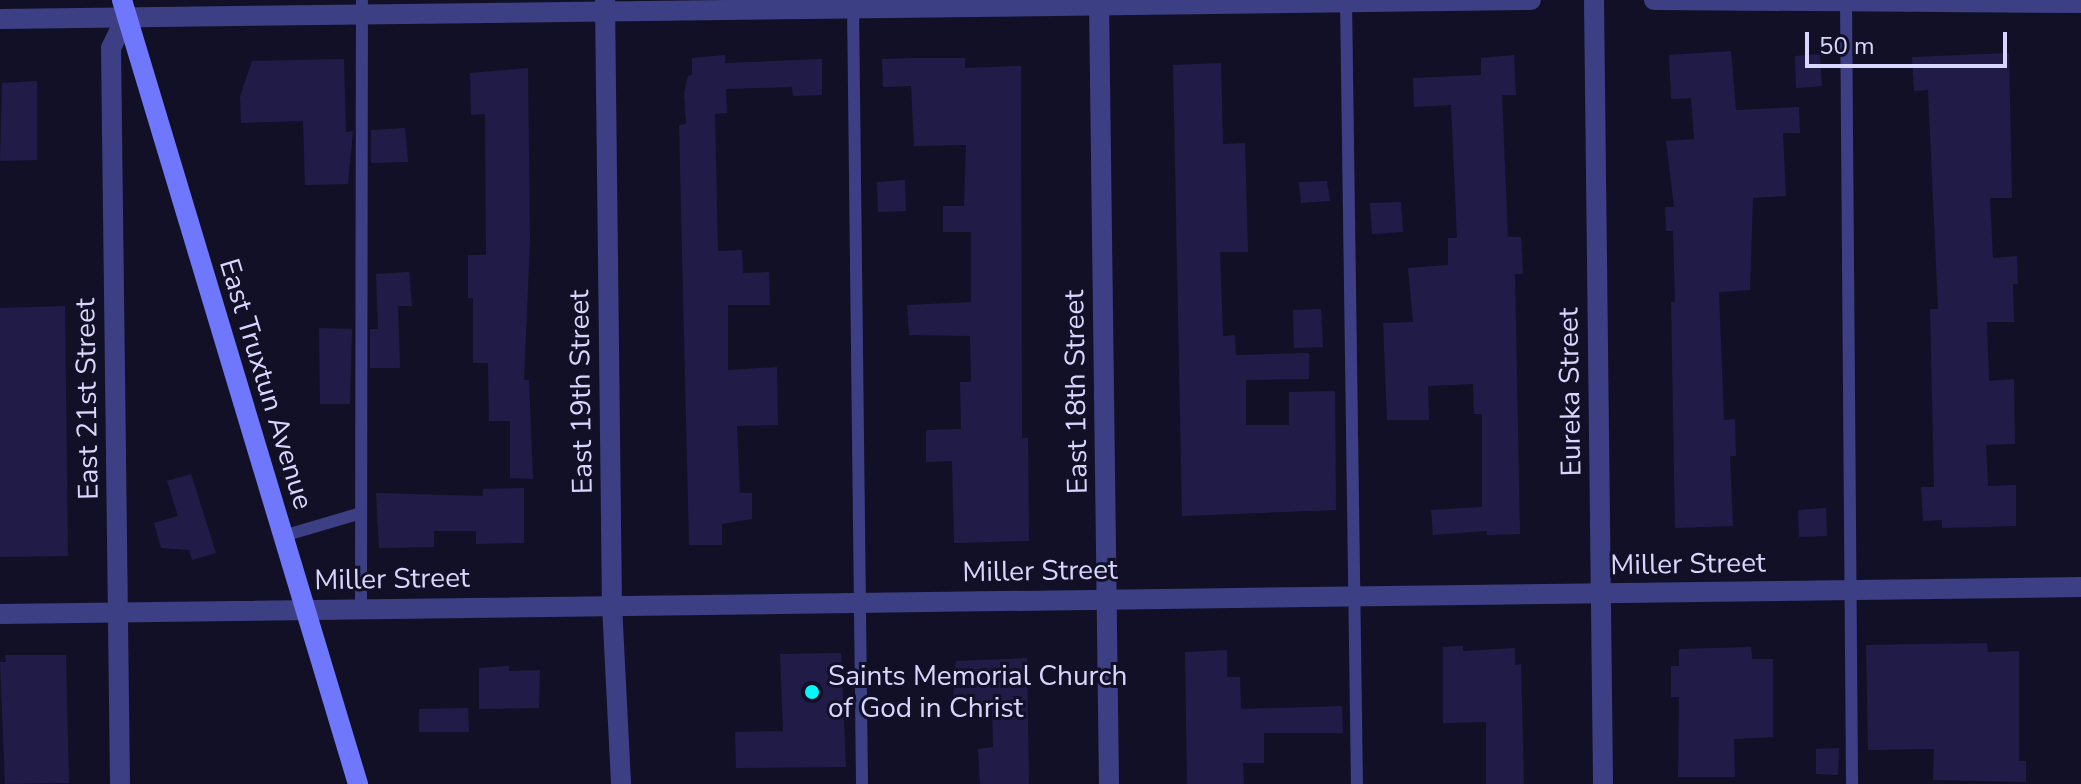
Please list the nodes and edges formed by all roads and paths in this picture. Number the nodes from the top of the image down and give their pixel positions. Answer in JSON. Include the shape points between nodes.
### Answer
{"nodes":[{"id":1,"x":1531,"y":0,"type":"edge"},
{"id":2,"x":1594,"y":0,"type":"edge"},
{"id":3,"x":1654,"y":0,"type":"edge"},
{"id":4,"x":1346,"y":1,"type":"edge"},
{"id":5,"x":1846,"y":1,"type":"edge"},
{"id":6,"x":1099,"y":3,"type":"edge"},
{"id":7,"x":2081,"y":3,"type":"edge"},
{"id":8,"x":853,"y":4,"type":"edge"},
{"id":9,"x":605,"y":6,"type":"edge"},
{"id":10,"x":362,"y":7,"type":"edge"},
{"id":11,"x":124,"y":8,"type":"edge"},
{"id":12,"x":0,"y":19,"type":"edge"},
{"id":13,"x":361,"y":513,"type":"junction"},
{"id":14,"x":283,"y":536,"type":"junction"},
{"id":15,"x":2081,"y":587,"type":"edge"},
{"id":16,"x":1851,"y":589,"type":"junction"},
{"id":17,"x":1601,"y":593,"type":"junction"},
{"id":18,"x":1355,"y":596,"type":"junction"},
{"id":19,"x":1106,"y":599,"type":"junction"},
{"id":20,"x":859,"y":602,"type":"junction"},
{"id":21,"x":612,"y":605,"type":"junction"},
{"id":22,"x":305,"y":608,"type":"junction"},
{"id":23,"x":361,"y":608,"type":"junction"},
{"id":24,"x":118,"y":610,"type":"junction"},
{"id":25,"x":0,"y":614,"type":"edge"},
{"id":26,"x":120,"y":784,"type":"edge"},
{"id":27,"x":358,"y":784,"type":"edge"},
{"id":28,"x":621,"y":784,"type":"edge"},
{"id":29,"x":862,"y":784,"type":"edge"},
{"id":30,"x":1109,"y":784,"type":"edge"},
{"id":31,"x":1357,"y":784,"type":"edge"},
{"id":32,"x":1603,"y":784,"type":"edge"},
{"id":33,"x":1852,"y":784,"type":"edge"}],
"edges":[{"from":1,"to":4,"type":"street"},
{"from":2,"to":17,"type":"street","name":"Eureka Street"},
{"from":3,"to":5,"type":"street"},
{"from":4,"to":6,"type":"street"},
{"from":4,"to":18,"type":"lane"},
{"from":5,"to":7,"type":"street"},
{"from":5,"to":16,"type":"lane"},
{"from":6,"to":8,"type":"street"},
{"from":6,"to":19,"type":"street","name":"East 18th Street"},
{"from":8,"to":9,"type":"street"},
{"from":8,"to":20,"type":"lane"},
{"from":9,"to":10,"type":"street"},
{"from":9,"to":21,"type":"street","name":"East 19th Street"},
{"from":10,"to":11,"type":"street"},
{"from":10,"to":13,"type":"lane"},
{"from":11,"to":12,"type":"street"},
{"from":11,"to":14,"type":"main road","name":"East Truxtun Avenue"},
{"from":11,"to":24,"type":"street","name":"East 21st Street","via":[[111,48]]},
{"from":13,"to":14,"type":"lane"},
{"from":13,"to":23,"type":"lane"},
{"from":14,"to":22,"type":"main road","name":"East Truxtun Avenue"},
{"from":15,"to":16,"type":"street","name":"Miller Street"},
{"from":16,"to":17,"type":"street","name":"Miller Street"},
{"from":16,"to":33,"type":"lane"},
{"from":17,"to":18,"type":"street","name":"Miller Street"},
{"from":17,"to":32,"type":"street","name":"Eureka Street"},
{"from":18,"to":19,"type":"street","name":"Miller Street"},
{"from":18,"to":31,"type":"lane"},
{"from":19,"to":20,"type":"street","name":"Miller Street"},
{"from":19,"to":30,"type":"street","name":"East 18th Street"},
{"from":20,"to":21,"type":"street","name":"Miller Street"},
{"from":20,"to":29,"type":"lane"},
{"from":21,"to":23,"type":"street","name":"Miller Street"},
{"from":21,"to":28,"type":"street","name":"East 19th Street"},
{"from":22,"to":23,"type":"street","name":"Miller Street"},
{"from":22,"to":24,"type":"street","name":"Miller Street"},
{"from":22,"to":27,"type":"main road","name":"East Truxtun Avenue"},
{"from":24,"to":25,"type":"street","name":"Miller Street"},
{"from":24,"to":26,"type":"street","name":"East 21st Street"}]}
